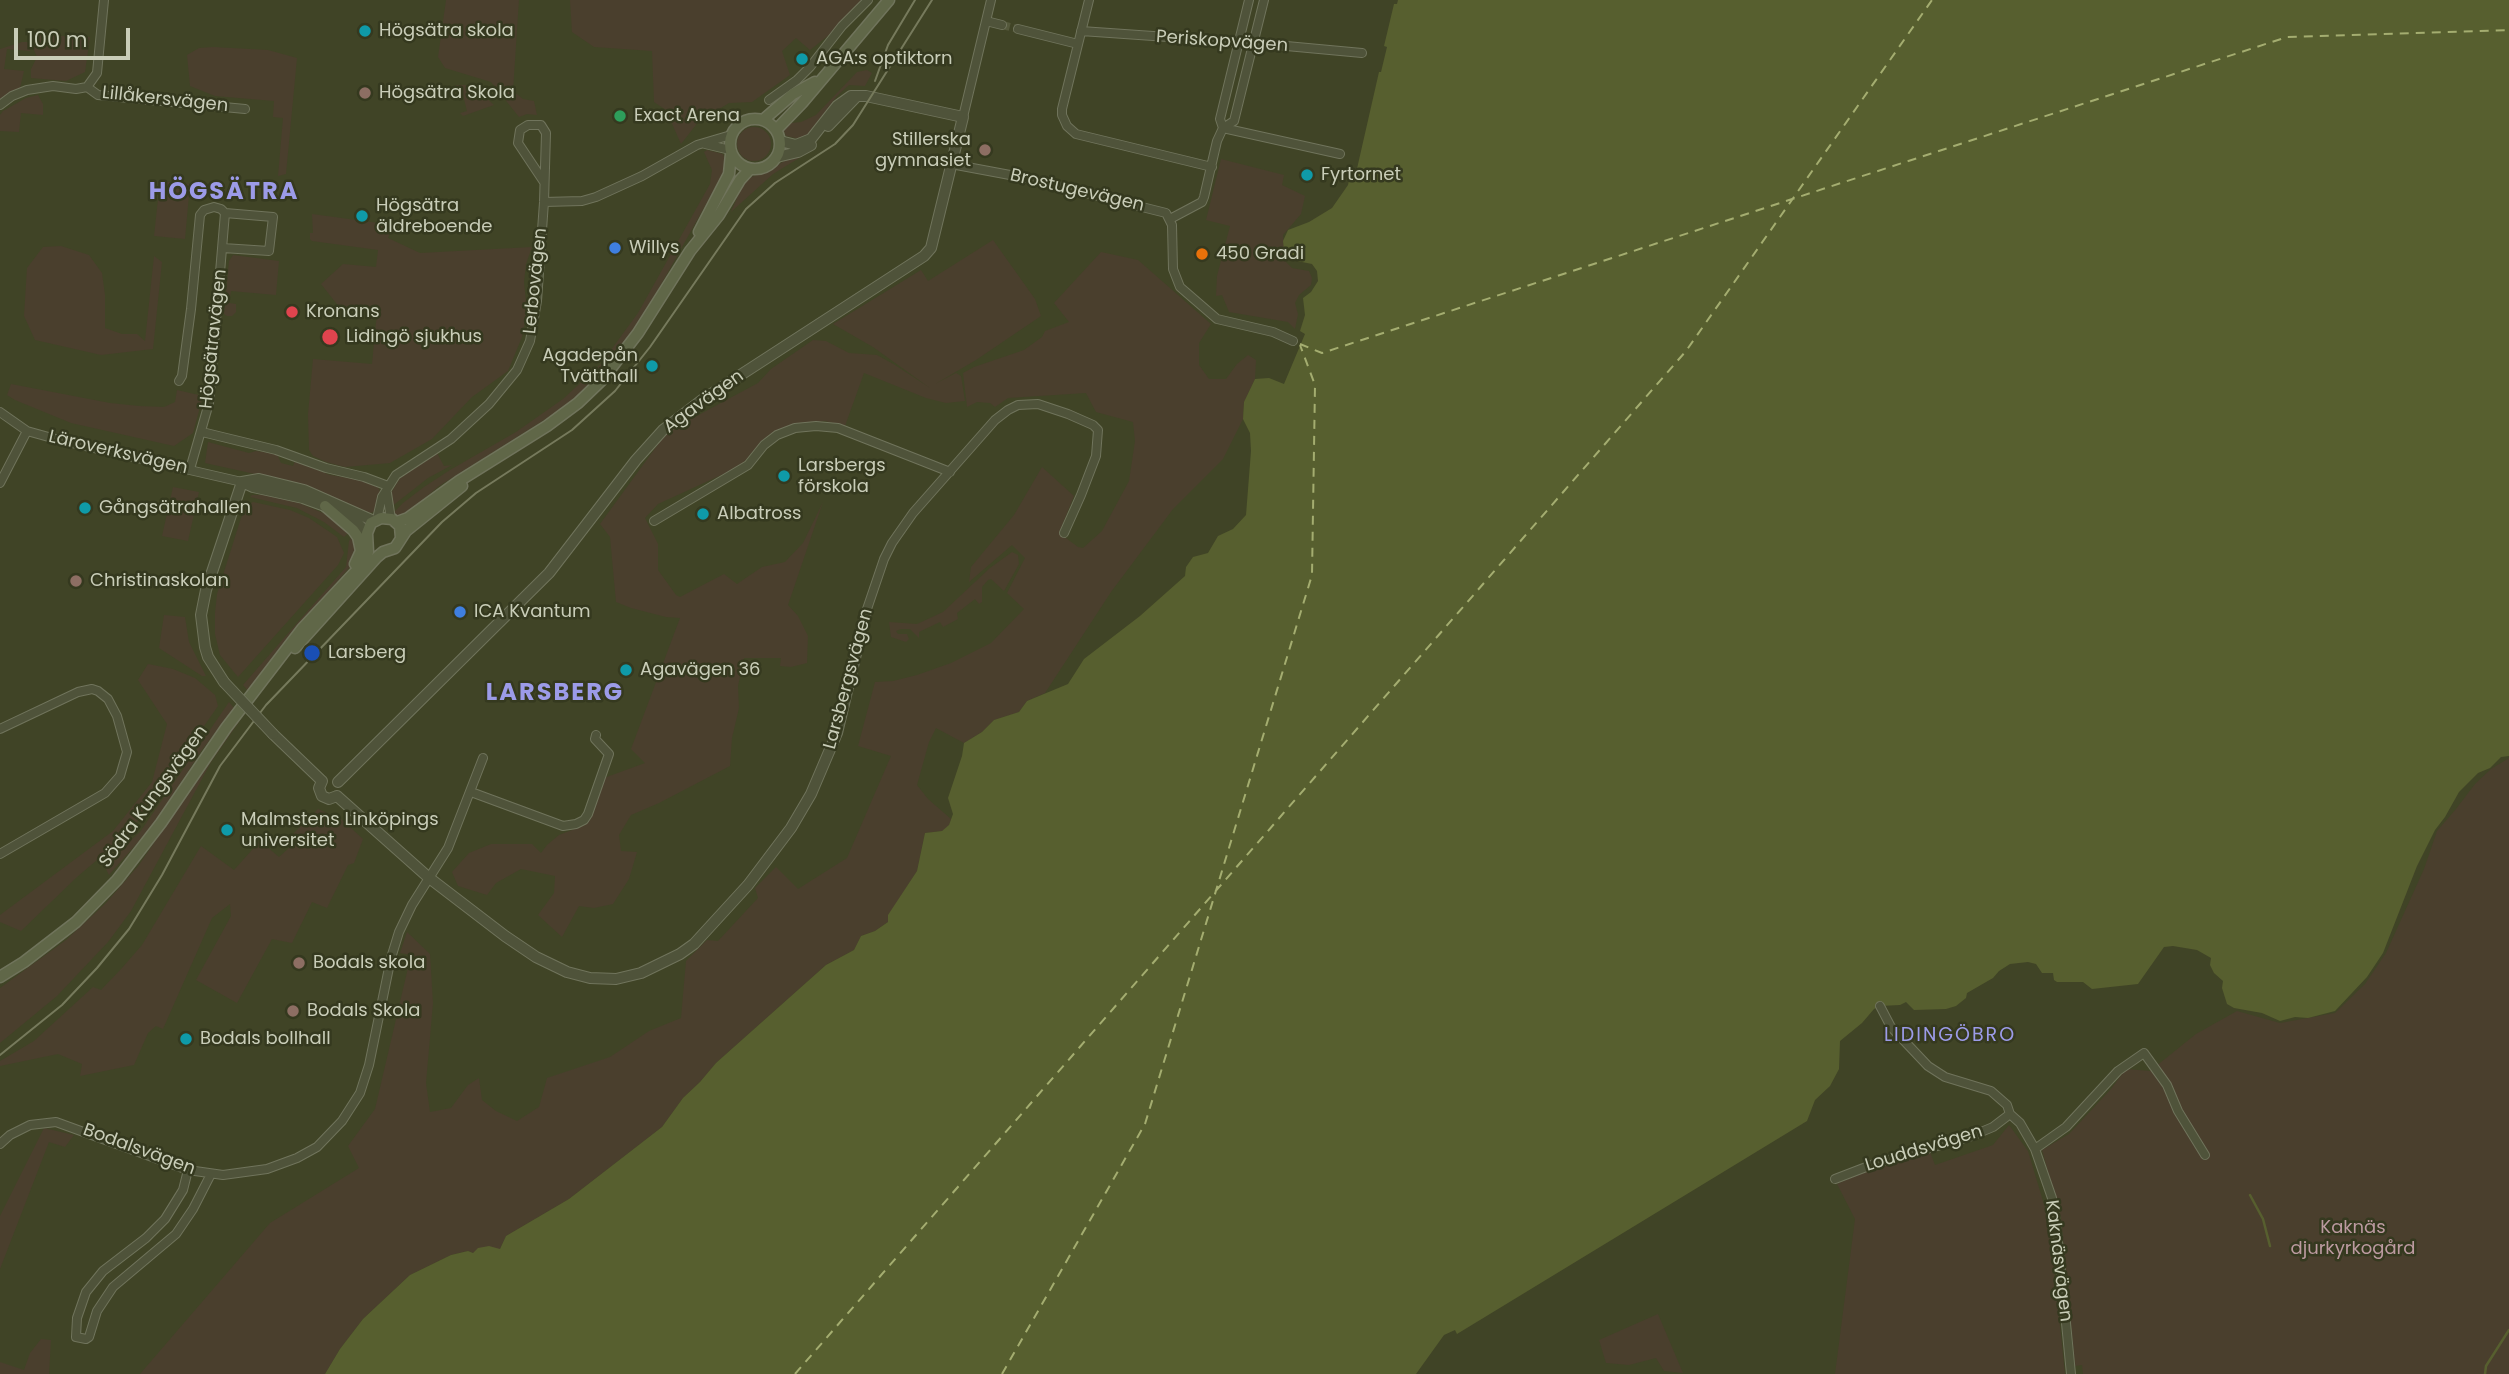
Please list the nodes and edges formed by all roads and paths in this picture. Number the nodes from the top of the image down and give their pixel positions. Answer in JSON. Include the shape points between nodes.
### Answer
{"nodes":[{"id":1,"x":104,"y":0,"type":"edge"},
{"id":2,"x":868,"y":0,"type":"edge"},
{"id":3,"x":889,"y":0,"type":"edge"},
{"id":4,"x":991,"y":0,"type":"edge"},
{"id":5,"x":1089,"y":0,"type":"edge"},
{"id":6,"x":1249,"y":0,"type":"edge"},
{"id":7,"x":1264,"y":0,"type":"edge"},
{"id":8,"x":986,"y":21,"type":"junction"},
{"id":9,"x":1002,"y":25,"type":"tunnel mouth"},
{"id":10,"x":1018,"y":29,"type":"tunnel mouth"},
{"id":11,"x":1081,"y":31,"type":"junction"},
{"id":12,"x":1238,"y":42,"type":"junction"},
{"id":13,"x":1254,"y":43,"type":"junction"},
{"id":14,"x":1078,"y":44,"type":"junction"},
{"id":15,"x":1362,"y":53,"type":"dead end"},
{"id":16,"x":820,"y":79,"type":"junction"},
{"id":17,"x":87,"y":87,"type":"junction"},
{"id":18,"x":857,"y":96,"type":"junction"},
{"id":19,"x":769,"y":100,"type":"dead end"},
{"id":20,"x":0,"y":106,"type":"edge"},
{"id":21,"x":245,"y":108,"type":"dead end"},
{"id":22,"x":963,"y":117,"type":"junction"},
{"id":23,"x":763,"y":120,"type":"junction"},
{"id":24,"x":1223,"y":128,"type":"junction"},
{"id":25,"x":731,"y":135,"type":"junction"},
{"id":26,"x":778,"y":135,"type":"junction"},
{"id":27,"x":705,"y":144,"type":"junction"},
{"id":28,"x":731,"y":152,"type":"junction"},
{"id":29,"x":1340,"y":154,"type":"dead end"},
{"id":30,"x":777,"y":157,"type":"junction"},
{"id":31,"x":951,"y":164,"type":"junction"},
{"id":32,"x":1212,"y":167,"type":"junction"},
{"id":33,"x":750,"y":169,"type":"junction"},
{"id":34,"x":544,"y":182,"type":"junction"},
{"id":35,"x":544,"y":202,"type":"junction"},
{"id":36,"x":225,"y":213,"type":"junction"},
{"id":37,"x":1170,"y":219,"type":"junction"},
{"id":38,"x":223,"y":248,"type":"junction"},
{"id":39,"x":690,"y":251,"type":"junction"},
{"id":40,"x":1293,"y":341,"type":"dead end"},
{"id":41,"x":179,"y":381,"type":"dead end"},
{"id":42,"x":0,"y":412,"type":"edge"},
{"id":43,"x":27,"y":431,"type":"junction"},
{"id":44,"x":202,"y":432,"type":"junction"},
{"id":45,"x":497,"y":458,"type":"junction"},
{"id":46,"x":190,"y":469,"type":"junction"},
{"id":47,"x":950,"y":472,"type":"junction"},
{"id":48,"x":242,"y":482,"type":"junction"},
{"id":49,"x":0,"y":483,"type":"edge"},
{"id":50,"x":388,"y":486,"type":"junction"},
{"id":51,"x":325,"y":506,"type":"junction"},
{"id":52,"x":375,"y":520,"type":"junction"},
{"id":53,"x":394,"y":520,"type":"junction"},
{"id":54,"x":654,"y":521,"type":"dead end"},
{"id":55,"x":1064,"y":533,"type":"dead end"},
{"id":56,"x":368,"y":538,"type":"junction"},
{"id":57,"x":401,"y":538,"type":"junction"},
{"id":58,"x":383,"y":552,"type":"junction"},
{"id":59,"x":326,"y":603,"type":"junction"},
{"id":60,"x":866,"y":612,"type":"joint"},
{"id":61,"x":263,"y":681,"type":"junction"},
{"id":62,"x":0,"y":729,"type":"edge"},
{"id":63,"x":596,"y":735,"type":"dead end"},
{"id":64,"x":483,"y":758,"type":"dead end"},
{"id":65,"x":322,"y":780,"type":"junction"},
{"id":66,"x":338,"y":782,"type":"junction"},
{"id":67,"x":471,"y":792,"type":"junction"},
{"id":68,"x":337,"y":796,"type":"junction"},
{"id":69,"x":0,"y":853,"type":"edge"},
{"id":70,"x":428,"y":877,"type":"junction"},
{"id":71,"x":0,"y":977,"type":"edge"},
{"id":72,"x":1880,"y":1006,"type":"dead end"},
{"id":73,"x":2010,"y":1114,"type":"junction"},
{"id":74,"x":0,"y":1144,"type":"edge"},
{"id":75,"x":2035,"y":1149,"type":"junction"},
{"id":76,"x":2205,"y":1155,"type":"dead end"},
{"id":77,"x":188,"y":1170,"type":"junction"},
{"id":78,"x":212,"y":1174,"type":"junction"},
{"id":79,"x":1835,"y":1179,"type":"dead end"},
{"id":80,"x":2071,"y":1374,"type":"edge"}],
"edges":[{"from":1,"to":17,"type":"street","name":"Lillåkersvägen","via":[[97,73]]},
{"from":2,"to":19,"type":"street","via":[[797,80]]},
{"from":3,"to":16,"type":"main road"},
{"from":4,"to":8,"type":"street","name":"Agavägen"},
{"from":5,"to":11,"type":"street"},
{"from":6,"to":12,"type":"street"},
{"from":7,"to":13,"type":"street"},
{"from":8,"to":9,"type":"street"},
{"from":8,"to":22,"type":"street","name":"Agavägen"},
{"from":10,"to":14,"type":"street"},
{"from":11,"to":12,"type":"street","name":"Periskopvägen"},
{"from":11,"to":14,"type":"street"},
{"from":12,"to":13,"type":"street","name":"Periskopvägen"},
{"from":12,"to":24,"type":"street","via":[[1220,119]]},
{"from":13,"to":15,"type":"street","name":"Periskopvägen"},
{"from":13,"to":24,"type":"street","via":[[1234,121]]},
{"from":14,"to":32,"type":"street","via":[[1062,108],[1070,131]]},
{"from":16,"to":23,"type":"main road","via":[[793,94]]},
{"from":16,"to":26,"type":"main road"},
{"from":17,"to":20,"type":"street","name":"Lillåkersvägen","via":[[27,90]]},
{"from":17,"to":21,"type":"street","name":"Lillåkersvägen","via":[[98,95]]},
{"from":18,"to":22,"type":"street"},
{"from":18,"to":26,"type":"street","via":[[842,100],[806,142],[796,145]]},
{"from":18,"to":30,"type":"street","via":[[813,144]]},
{"from":22,"to":31,"type":"street","name":"Agavägen"},
{"from":23,"to":25,"type":"main road","via":[[741,122]]},
{"from":23,"to":26,"type":"main road"},
{"from":24,"to":29,"type":"street"},
{"from":24,"to":32,"type":"street"},
{"from":25,"to":27,"type":"street"},
{"from":25,"to":28,"type":"main road","name":"Södra Kungsvägen"},
{"from":26,"to":30,"type":"main road"},
{"from":27,"to":28,"type":"street"},
{"from":27,"to":35,"type":"street","via":[[596,197]]},
{"from":28,"to":33,"type":"main road","via":[[739,164]]},
{"from":28,"to":39,"type":"main road","name":"Södra Kungsvägen","via":[[729,174]]},
{"from":30,"to":33,"type":"main road","via":[[764,168]]},
{"from":31,"to":37,"type":"street","name":"Brostugevägen","via":[[1160,210]]},
{"from":31,"to":66,"type":"street","name":"Agavägen","via":[[929,251],[663,430],[549,573]]},
{"from":32,"to":37,"type":"street","via":[[1202,202]]},
{"from":33,"to":39,"type":"main road","name":"Södra Kungsvägen"},
{"from":34,"to":34,"type":"street","name":"Lerbovägen","via":[[546,133],[541,125],[528,125],[520,130],[518,143]]},
{"from":34,"to":35,"type":"street","name":"Lerbovägen"},
{"from":35,"to":50,"type":"street","name":"Lerbovägen","via":[[537,301],[530,341],[517,370],[469,424],[396,475]]},
{"from":36,"to":38,"type":"street","name":"Högsätravägen"},
{"from":36,"to":38,"type":"street","name":"Högsätravägen","via":[[273,217],[269,251]]},
{"from":36,"to":41,"type":"street","name":"Högsätravägen","via":[[214,207],[200,215]]},
{"from":37,"to":40,"type":"street","via":[[1173,269],[1180,287],[1217,319]]},
{"from":38,"to":44,"type":"street","name":"Högsätravägen","via":[[209,403]]},
{"from":39,"to":45,"type":"main road","name":"Södra Kungsvägen","via":[[602,380],[563,415]]},
{"from":42,"to":43,"type":"street","name":"Läroverksvägen"},
{"from":43,"to":46,"type":"street","name":"Läroverksvägen"},
{"from":43,"to":49,"type":"street"},
{"from":44,"to":46,"type":"street","name":"Högsätravägen"},
{"from":44,"to":50,"type":"street"},
{"from":45,"to":53,"type":"main road","name":"Södra Kungsvägen","via":[[408,519]]},
{"from":45,"to":57,"type":"main road","name":"Södra Kungsvägen"},
{"from":46,"to":48,"type":"street","name":"Läroverksvägen"},
{"from":47,"to":54,"type":"street","via":[[838,428],[795,428],[764,444],[748,465]]},
{"from":47,"to":55,"type":"street","name":"Larsbergsvägen","via":[[991,424],[1018,405],[1038,404],[1093,425],[1099,436],[1091,469]]},
{"from":47,"to":60,"type":"street","name":"Larsbergsvägen","via":[[892,543]]},
{"from":48,"to":51,"type":"street","name":"Läroverksvägen"},
{"from":48,"to":52,"type":"street","name":"Läroverksvägen","via":[[258,479],[304,490]]},
{"from":48,"to":65,"type":"street","bridge":true,"via":[[206,590],[202,637],[208,657],[225,682]]},
{"from":50,"to":52,"type":"street"},
{"from":50,"to":53,"type":"street"},
{"from":51,"to":56,"type":"street","name":"Läroverksvägen","via":[[356,522]]},
{"from":51,"to":59,"type":"main road","via":[[353,530],[361,551]]},
{"from":52,"to":53,"type":"main road"},
{"from":52,"to":56,"type":"main road","name":"Södra Kungsvägen"},
{"from":53,"to":57,"type":"main road"},
{"from":56,"to":58,"type":"main road"},
{"from":56,"to":59,"type":"main road","name":"Södra Kungsvägen","via":[[368,552],[360,567]]},
{"from":57,"to":58,"type":"main road","name":"Södra Kungsvägen","via":[[395,548]]},
{"from":58,"to":61,"type":"main road","name":"Södra Kungsvägen"},
{"from":59,"to":61,"type":"main road","name":"Södra Kungsvägen"},
{"from":60,"to":70,"type":"street","name":"Larsbergsvägen","via":[[837,733],[811,794],[748,885],[680,954],[627,977],[590,978],[567,972],[505,936]]},
{"from":61,"to":71,"type":"main road","name":"Södra Kungsvägen","via":[[117,880],[76,922]]},
{"from":62,"to":69,"type":"street","via":[[92,690],[103,694],[117,716],[126,744],[123,769],[105,793]]},
{"from":63,"to":67,"type":"street","via":[[608,754],[588,814],[576,824],[563,826]]},
{"from":64,"to":67,"type":"street","name":"Bodalsvägen"},
{"from":65,"to":66,"type":"street"},
{"from":65,"to":68,"type":"street","via":[[321,796]]},
{"from":66,"to":68,"type":"street"},
{"from":67,"to":70,"type":"street","name":"Bodalsvägen","via":[[448,848]]},
{"from":68,"to":70,"type":"street","name":"Larsbergsvägen"},
{"from":70,"to":78,"type":"street","name":"Bodalsvägen","via":[[395,943],[369,1065],[353,1106],[325,1139],[297,1158],[257,1171]]},
{"from":72,"to":73,"type":"street","name":"Kaknäsvägen","via":[[1891,1027],[1928,1066],[1945,1077],[1991,1091]]},
{"from":73,"to":75,"type":"street","name":"Kaknäsvägen"},
{"from":73,"to":79,"type":"street","name":"Louddsvägen","via":[[1969,1137]]},
{"from":74,"to":77,"type":"street","name":"Bodalsvägen","via":[[21,1128],[57,1122]]},
{"from":75,"to":76,"type":"street","via":[[2066,1127],[2118,1071],[2144,1053]]},
{"from":75,"to":80,"type":"street","name":"Kaknäsvägen","via":[[2056,1221]]},
{"from":77,"to":78,"type":"street","name":"Bodalsvägen"},
{"from":77,"to":78,"type":"street","via":[[183,1190],[164,1219],[103,1271],[86,1292],[76,1337],[89,1337],[97,1311],[113,1287],[176,1234]]}]}
